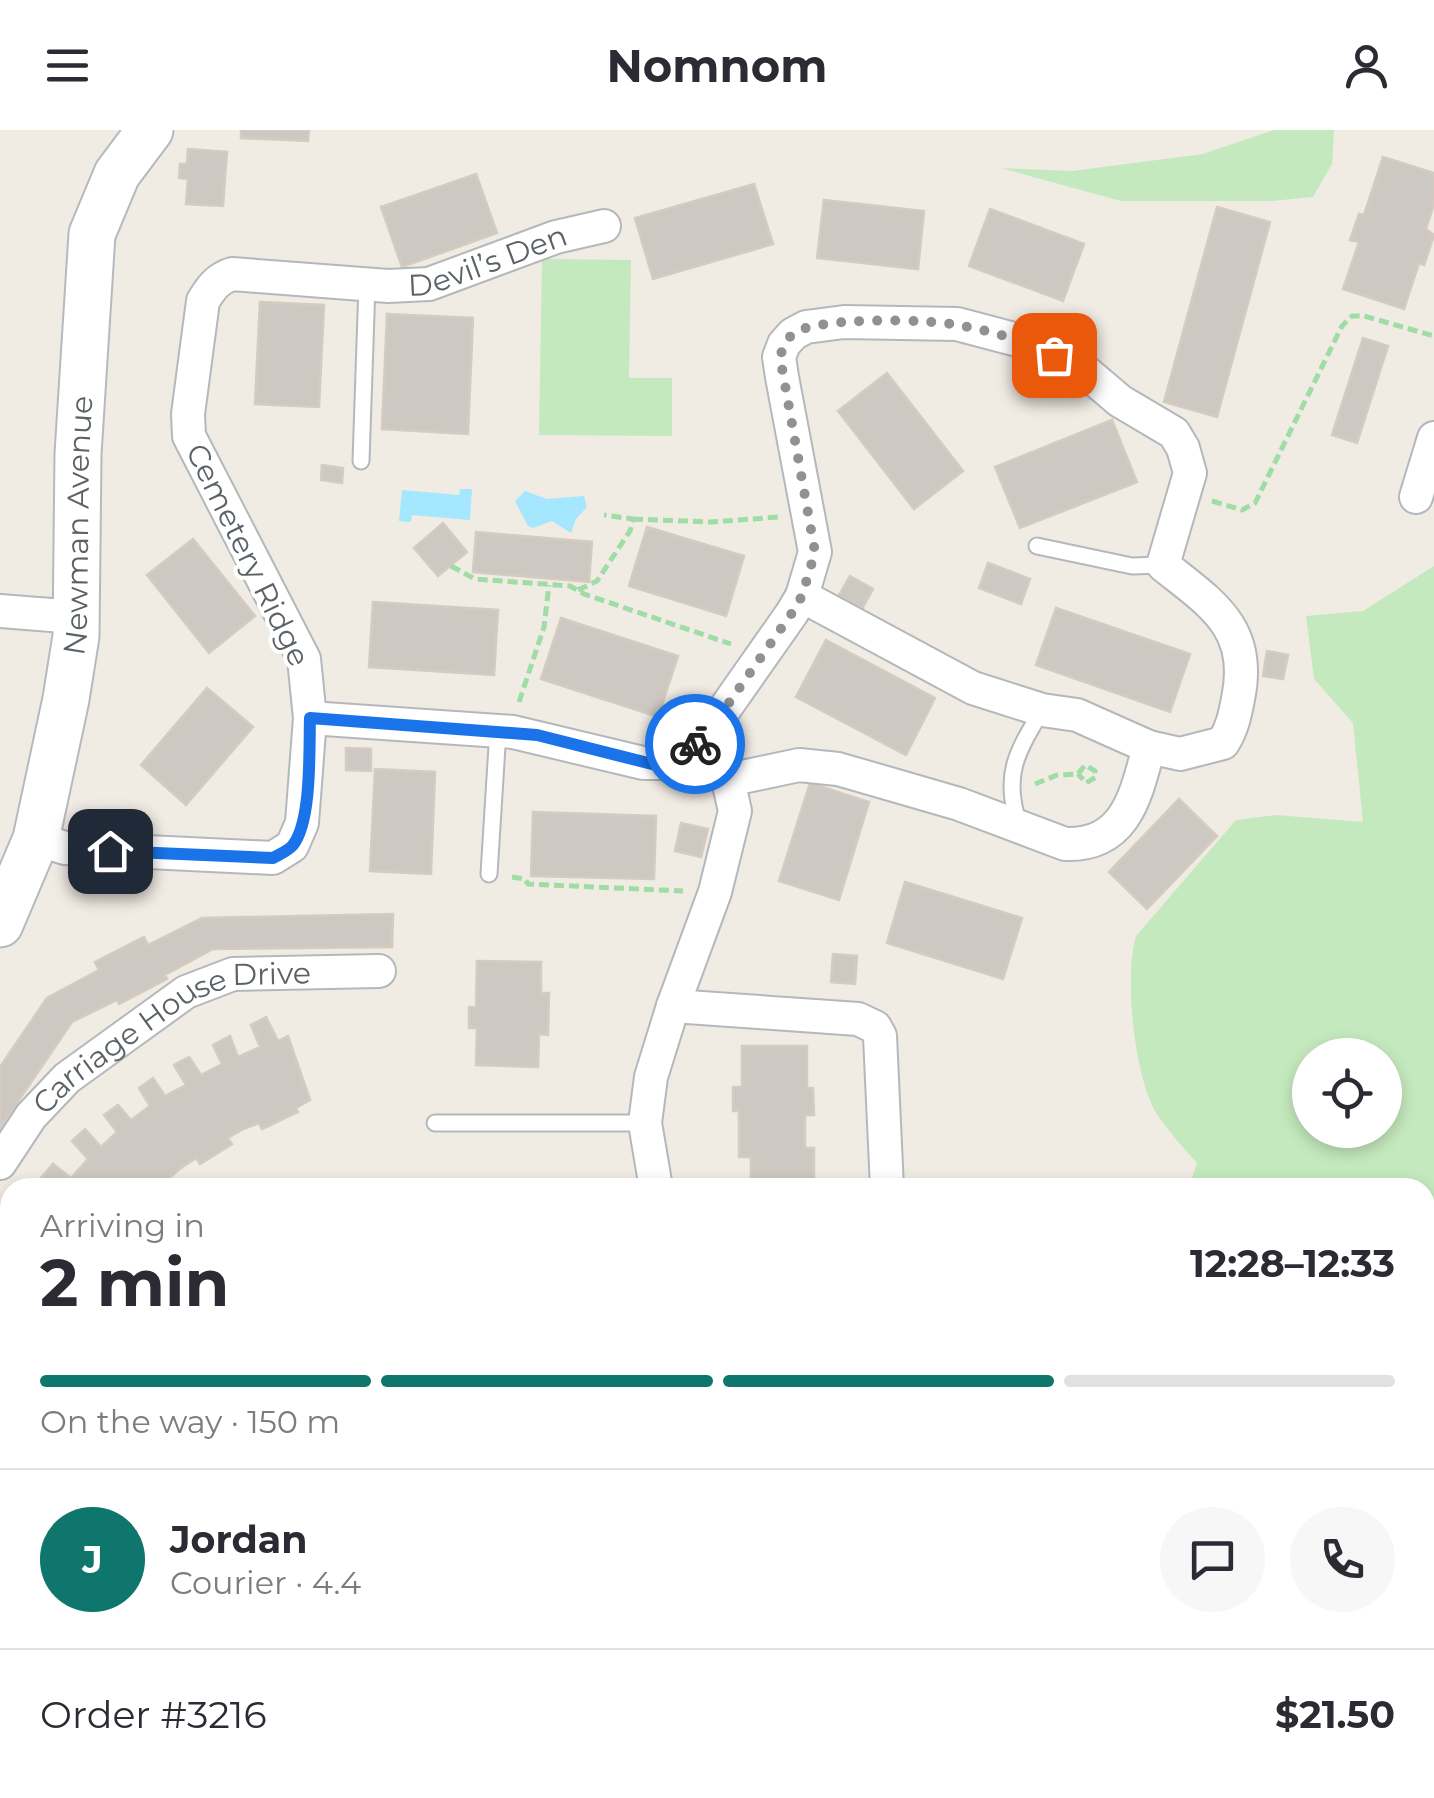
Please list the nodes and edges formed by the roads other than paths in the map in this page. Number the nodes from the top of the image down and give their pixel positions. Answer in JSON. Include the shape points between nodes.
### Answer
{"nodes":[{"id":1,"x":150,"y":130,"type":"edge"},
{"id":2,"x":604,"y":226,"type":"dead end"},
{"id":3,"x":220,"y":278,"type":"joint"},
{"id":4,"x":367,"y":284,"type":"junction"},
{"id":5,"x":1434,"y":438,"type":"edge"},
{"id":6,"x":361,"y":461,"type":"dead end"},
{"id":7,"x":1416,"y":497,"type":"dead end"},
{"id":8,"x":1037,"y":546,"type":"dead end"},
{"id":9,"x":1163,"y":564,"type":"junction"},
{"id":10,"x":802,"y":596,"type":"junction"},
{"id":11,"x":0,"y":611,"type":"edge"},
{"id":12,"x":76,"y":617,"type":"junction"},
{"id":13,"x":1042,"y":710,"type":"junction"},
{"id":14,"x":310,"y":718,"type":"junction"},
{"id":15,"x":506,"y":731,"type":"junction"},
{"id":16,"x":696,"y":743,"type":"junction"},
{"id":17,"x":1149,"y":747,"type":"junction"},
{"id":18,"x":728,"y":780,"type":"junction"},
{"id":19,"x":1019,"y":828,"type":"junction"},
{"id":20,"x":36,"y":839,"type":"junction"},
{"id":21,"x":490,"y":874,"type":"road end"},
{"id":22,"x":0,"y":924,"type":"edge"},
{"id":23,"x":379,"y":971,"type":"dead end"},
{"id":24,"x":673,"y":1006,"type":"junction"},
{"id":25,"x":436,"y":1123,"type":"dead end"},
{"id":26,"x":646,"y":1123,"type":"junction"},
{"id":27,"x":0,"y":1164,"type":"edge"},
{"id":28,"x":654,"y":1178,"type":"edge"},
{"id":29,"x":887,"y":1178,"type":"edge"}],
"edges":[{"from":1,"to":12,"type":"street","name":"Newman Avenue","via":[[117,174],[92,234],[78,434]]},
{"from":2,"to":4,"type":"street","name":"Devil’s Den","via":[[429,284]]},
{"from":3,"to":4,"type":"street","name":"Devil’s Den"},
{"from":3,"to":14,"type":"street","name":"Cemetery Ridge","via":[[202,301],[189,436],[304,659]]},
{"from":4,"to":6,"type":"lane","name":"Devil’s Den"},
{"from":5,"to":7,"type":"street"},
{"from":8,"to":9,"type":"lane","via":[[1132,566]]},
{"from":9,"to":10,"type":"street","via":[[1190,473],[1174,433],[1080,367],[1030,343],[957,324],[844,322],[793,334],[780,357],[815,552]]},
{"from":9,"to":17,"type":"street","via":[[1224,618],[1243,662],[1232,729],[1223,743],[1180,754]]},
{"from":10,"to":13,"type":"street","via":[[973,688]]},
{"from":10,"to":16,"type":"street"},
{"from":11,"to":12,"type":"street"},
{"from":12,"to":20,"type":"street","name":"Newman Avenue"},
{"from":13,"to":17,"type":"street","via":[[1076,714]]},
{"from":13,"to":19,"type":"lane","via":[[1010,782]]},
{"from":14,"to":15,"type":"street"},
{"from":14,"to":20,"type":"street","name":"Cemetery Ridge","via":[[302,823],[292,846],[273,858],[65,848]]},
{"from":15,"to":16,"type":"street","via":[[656,765],[673,763]]},
{"from":15,"to":21,"type":"lane"},
{"from":16,"to":18,"type":"street"},
{"from":17,"to":19,"type":"street","via":[[1135,798],[1111,831],[1083,845]]},
{"from":18,"to":19,"type":"street","via":[[798,765],[838,770]]},
{"from":18,"to":24,"type":"street","via":[[735,811],[716,892]]},
{"from":20,"to":22,"type":"street","name":"Newman Avenue"},
{"from":23,"to":27,"type":"street","name":"Carriage House Drive","via":[[232,974],[186,992],[66,1078]]},
{"from":24,"to":26,"type":"street"},
{"from":24,"to":29,"type":"street","via":[[858,1019],[876,1028]]},
{"from":25,"to":26,"type":"lane"},
{"from":26,"to":28,"type":"street"}]}
